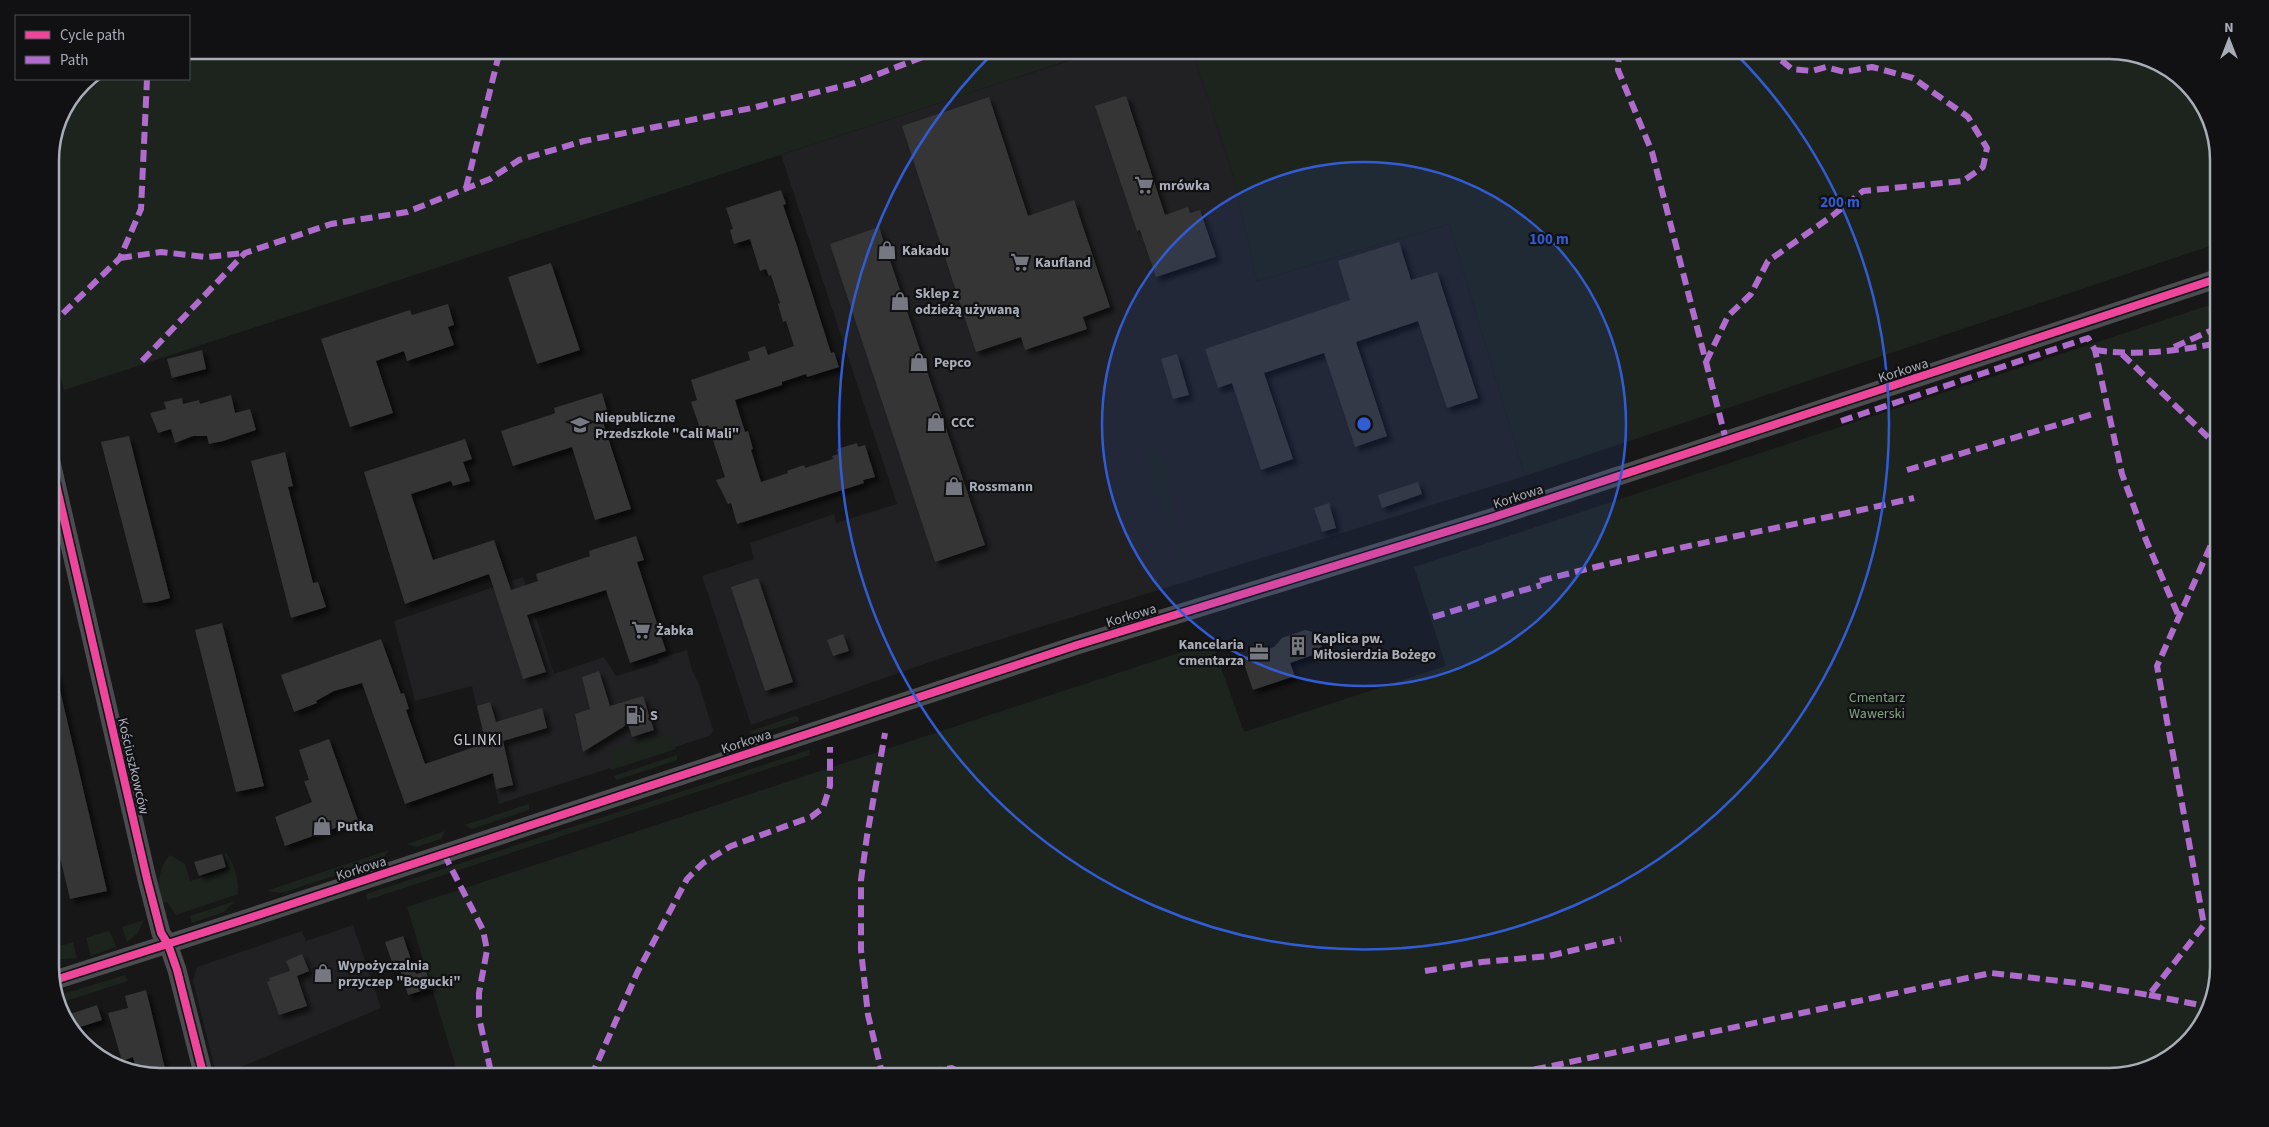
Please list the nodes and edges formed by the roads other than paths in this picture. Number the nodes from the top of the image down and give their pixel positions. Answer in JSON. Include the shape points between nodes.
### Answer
{"nodes":[{"id":1,"x":2210,"y":281,"type":"edge"},
{"id":2,"x":59,"y":497,"type":"edge"},
{"id":3,"x":168,"y":944,"type":"junction"},
{"id":4,"x":60,"y":978,"type":"edge"},
{"id":5,"x":202,"y":1068,"type":"edge"}],
"edges":[{"from":1,"to":3,"type":"street","name":"Korkowa","via":[[1501,515],[1055,652]]},
{"from":2,"to":3,"type":"street","name":"Kościuszkowców","via":[[147,879],[161,933]]},
{"from":3,"to":4,"type":"street","name":"Korkowa"},
{"from":3,"to":5,"type":"street","name":"Kościuszkowców"}]}
